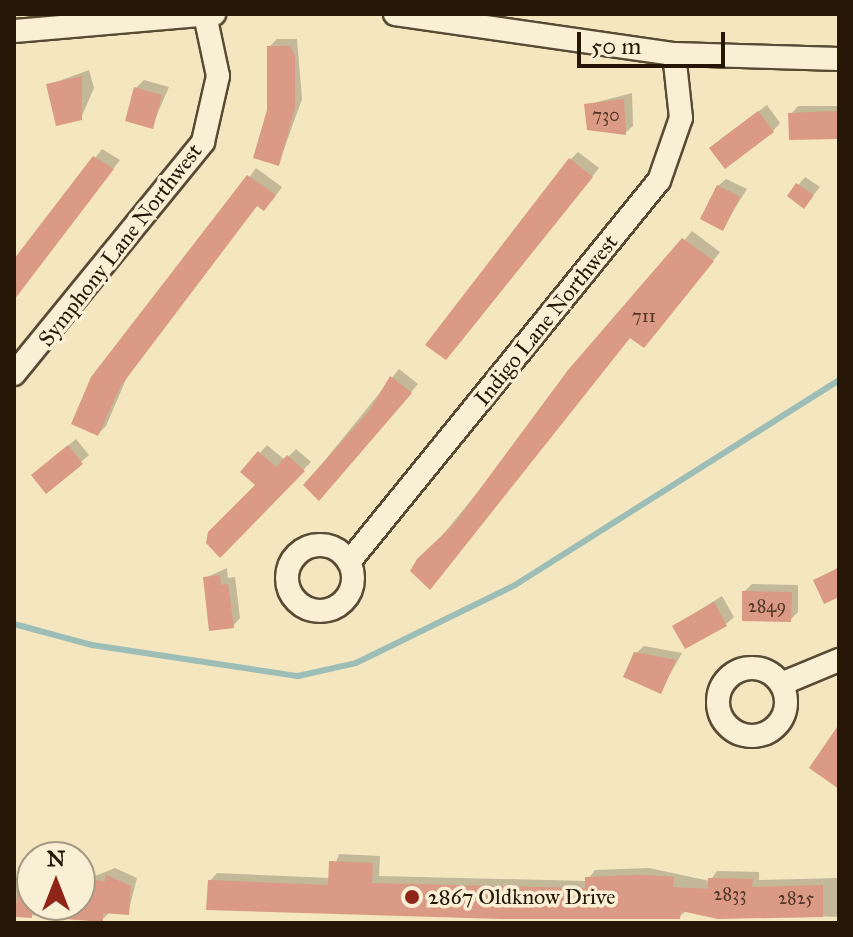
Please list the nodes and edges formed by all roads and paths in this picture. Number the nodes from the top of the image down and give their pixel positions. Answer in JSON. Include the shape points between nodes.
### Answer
{"nodes":[{"id":1,"x":214,"y":14,"type":"edge"},
{"id":2,"x":395,"y":14,"type":"edge"},
{"id":3,"x":205,"y":15,"type":"edge"},
{"id":4,"x":14,"y":31,"type":"edge"},
{"id":5,"x":674,"y":54,"type":"junction"},
{"id":6,"x":839,"y":59,"type":"edge"},
{"id":7,"x":14,"y":374,"type":"edge"},
{"id":8,"x":349,"y":562,"type":"dead end"},
{"id":9,"x":839,"y":660,"type":"edge"},
{"id":10,"x":781,"y":684,"type":"dead end"}],
"edges":[{"from":1,"to":3,"type":"street"},
{"from":2,"to":5,"type":"street"},
{"from":3,"to":4,"type":"street"},
{"from":3,"to":7,"type":"street","name":"Symphony Lane Northwest","via":[[218,76],[203,142]]},
{"from":5,"to":6,"type":"street"},
{"from":5,"to":8,"type":"street","name":"Indigo Lane Northwest","via":[[681,118],[659,181]]},
{"from":9,"to":10,"type":"street"}]}
